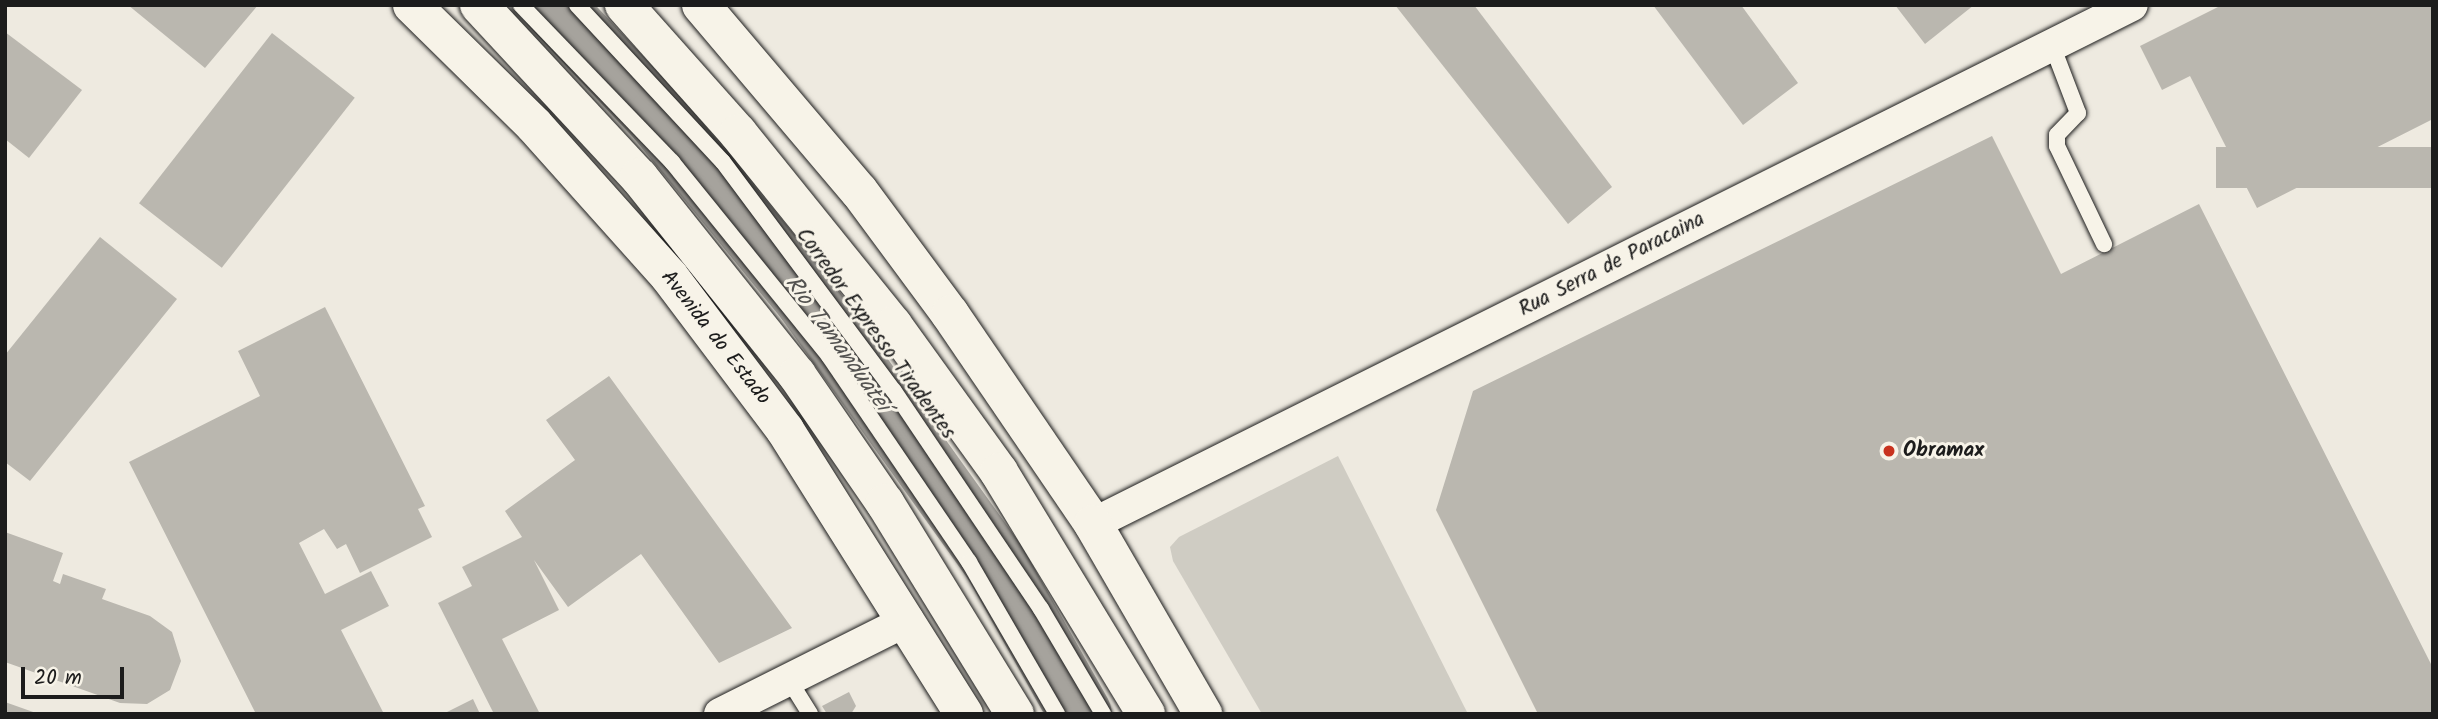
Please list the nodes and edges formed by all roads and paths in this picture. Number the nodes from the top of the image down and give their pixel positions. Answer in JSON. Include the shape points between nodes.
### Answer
{"nodes":[{"id":1,"x":412,"y":5,"type":"edge"},
{"id":2,"x":479,"y":5,"type":"edge"},
{"id":3,"x":522,"y":5,"type":"edge"},
{"id":4,"x":577,"y":5,"type":"edge"},
{"id":5,"x":624,"y":5,"type":"edge"},
{"id":6,"x":701,"y":5,"type":"edge"},
{"id":7,"x":2132,"y":5,"type":"edge"},
{"id":8,"x":2052,"y":45,"type":"junction"},
{"id":9,"x":2104,"y":244,"type":"dead end"},
{"id":10,"x":1093,"y":524,"type":"junction"},
{"id":11,"x":908,"y":620,"type":"junction"},
{"id":12,"x":789,"y":680,"type":"junction"},
{"id":13,"x":720,"y":714,"type":"edge"},
{"id":14,"x":810,"y":714,"type":"edge"},
{"id":15,"x":964,"y":714,"type":"edge"},
{"id":16,"x":1015,"y":714,"type":"edge"},
{"id":17,"x":1057,"y":714,"type":"edge"},
{"id":18,"x":1103,"y":714,"type":"edge"},
{"id":19,"x":1146,"y":714,"type":"edge"},
{"id":20,"x":1203,"y":714,"type":"edge"}],
"edges":[{"from":1,"to":11,"type":"main road","name":"Avenida do Estado","via":[[534,125],[669,276],[785,430]]},
{"from":2,"to":16,"type":"main road","name":"Avenida do Estado","via":[[639,177],[797,374],[886,503]]},
{"from":3,"to":17,"type":"lane","via":[[672,162],[829,356],[969,562]]},
{"from":4,"to":18,"type":"lane","name":"Corredor Expresso Tiradentes","via":[[723,162],[894,391],[1041,608]]},
{"from":5,"to":19,"type":"main road","via":[[738,133],[892,325],[999,472]]},
{"from":6,"to":10,"type":"main road","via":[[859,191],[950,314]]},
{"from":7,"to":8,"type":"street","name":"Rua Serra de Paracaina"},
{"from":8,"to":9,"type":"lane","via":[[2078,113],[2057,135],[2057,146]]},
{"from":8,"to":10,"type":"street","name":"Rua Serra de Paracaina"},
{"from":10,"to":20,"type":"main road"},
{"from":11,"to":12,"type":"street"},
{"from":11,"to":15,"type":"main road","name":"Avenida do Estado"},
{"from":12,"to":13,"type":"street"},
{"from":12,"to":14,"type":"lane"}]}
